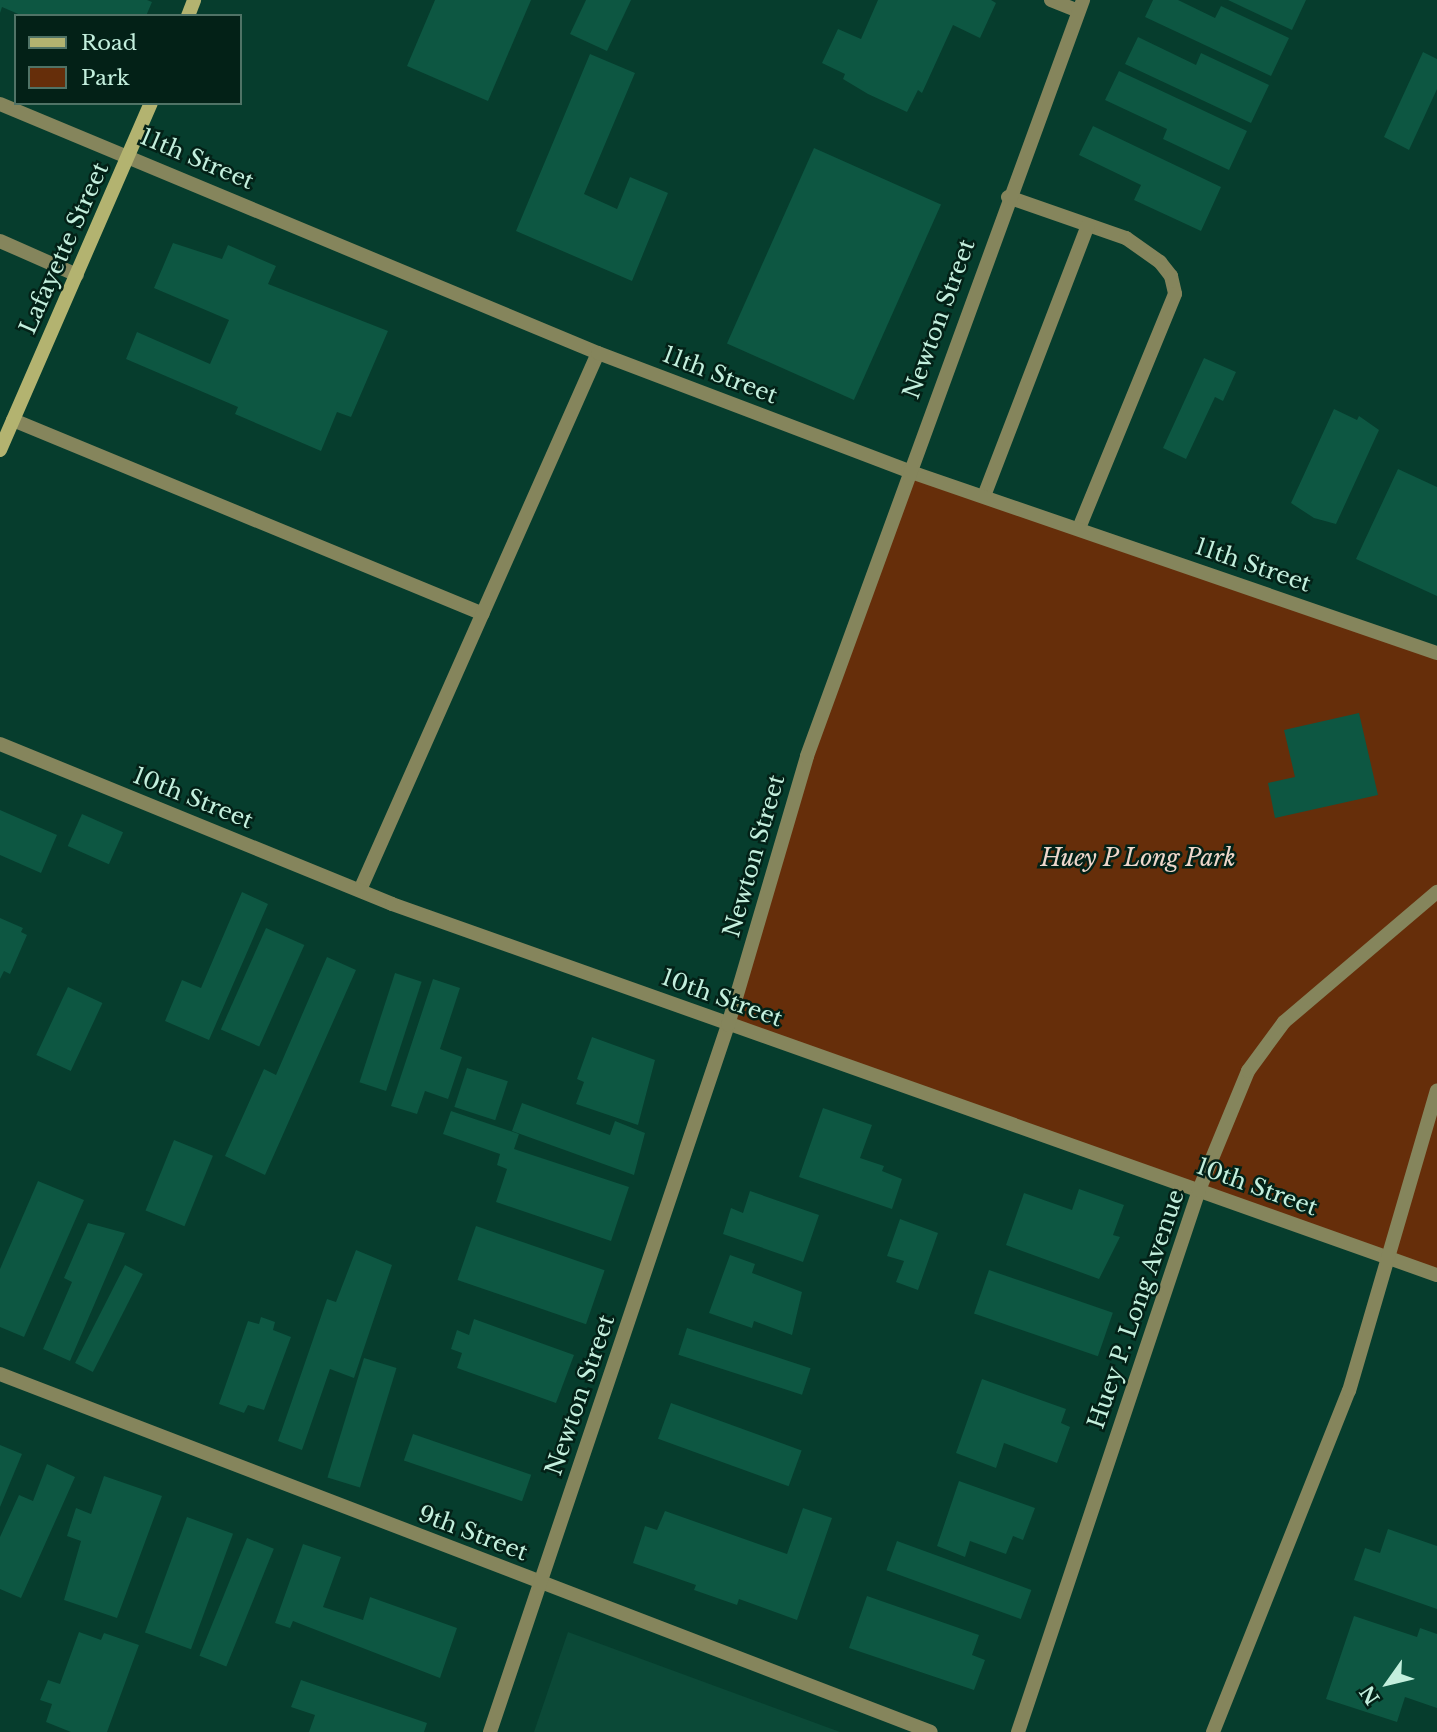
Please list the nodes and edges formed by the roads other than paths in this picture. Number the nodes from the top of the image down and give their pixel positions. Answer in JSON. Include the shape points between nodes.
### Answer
{"nodes":[{"id":1,"x":1051,"y":0,"type":"edge"},
{"id":2,"x":1080,"y":6,"type":"edge"},
{"id":3,"x":0,"y":104,"type":"edge"},
{"id":4,"x":151,"y":105,"type":"edge"},
{"id":5,"x":130,"y":155,"type":"junction"},
{"id":6,"x":1008,"y":197,"type":"junction"},
{"id":7,"x":1088,"y":225,"type":"junction"},
{"id":8,"x":0,"y":241,"type":"edge"},
{"id":9,"x":77,"y":275,"type":"junction"},
{"id":10,"x":598,"y":353,"type":"junction"},
{"id":11,"x":13,"y":420,"type":"junction"},
{"id":12,"x":0,"y":450,"type":"edge"},
{"id":13,"x":908,"y":471,"type":"junction"},
{"id":14,"x":984,"y":496,"type":"junction"},
{"id":15,"x":1079,"y":528,"type":"junction"},
{"id":16,"x":482,"y":614,"type":"junction"},
{"id":17,"x":1437,"y":653,"type":"edge"},
{"id":18,"x":0,"y":744,"type":"edge"},
{"id":19,"x":360,"y":890,"type":"junction"},
{"id":20,"x":1437,"y":892,"type":"edge"},
{"id":21,"x":728,"y":1025,"type":"junction"},
{"id":22,"x":1437,"y":1091,"type":"edge"},
{"id":23,"x":1199,"y":1190,"type":"junction"},
{"id":24,"x":1390,"y":1258,"type":"junction"},
{"id":25,"x":1437,"y":1275,"type":"edge"},
{"id":26,"x":0,"y":1374,"type":"edge"},
{"id":27,"x":541,"y":1584,"type":"junction"},
{"id":28,"x":490,"y":1732,"type":"edge"},
{"id":29,"x":931,"y":1732,"type":"edge"},
{"id":30,"x":1018,"y":1732,"type":"edge"},
{"id":31,"x":1213,"y":1732,"type":"edge"}],
"edges":[{"from":1,"to":2,"type":"street"},
{"from":2,"to":6,"type":"street","name":"Newton Street"},
{"from":3,"to":5,"type":"street","name":"11th Street"},
{"from":4,"to":5,"type":"main road","name":"Lafayette Street"},
{"from":5,"to":9,"type":"main road","name":"Lafayette Street"},
{"from":5,"to":10,"type":"street","name":"11th Street"},
{"from":6,"to":7,"type":"street"},
{"from":6,"to":13,"type":"street","name":"Newton Street"},
{"from":7,"to":14,"type":"street"},
{"from":7,"to":15,"type":"street","via":[[1143,248],[1171,276],[1175,294]]},
{"from":8,"to":9,"type":"street"},
{"from":9,"to":11,"type":"main road","name":"Lafayette Street"},
{"from":10,"to":13,"type":"street","name":"11th Street"},
{"from":10,"to":16,"type":"street"},
{"from":11,"to":12,"type":"main road","name":"Lafayette Street"},
{"from":11,"to":16,"type":"street"},
{"from":13,"to":14,"type":"street","name":"11th Street"},
{"from":13,"to":21,"type":"street","name":"Newton Street","via":[[807,755]]},
{"from":14,"to":15,"type":"street","name":"11th Street"},
{"from":15,"to":17,"type":"street","name":"11th Street"},
{"from":16,"to":19,"type":"street"},
{"from":18,"to":19,"type":"street","name":"10th Street"},
{"from":19,"to":21,"type":"street","name":"10th Street"},
{"from":20,"to":23,"type":"street","name":"Huey P. Long Avenue","via":[[1284,1022],[1248,1072]]},
{"from":21,"to":23,"type":"street","name":"10th Street"},
{"from":21,"to":27,"type":"street","name":"Newton Street"},
{"from":22,"to":24,"type":"street"},
{"from":23,"to":24,"type":"street","name":"10th Street"},
{"from":23,"to":30,"type":"street","name":"Huey P. Long Avenue"},
{"from":24,"to":25,"type":"street","name":"10th Street"},
{"from":24,"to":31,"type":"street","via":[[1349,1391]]},
{"from":26,"to":27,"type":"street","name":"9th Street"},
{"from":27,"to":28,"type":"street","name":"Newton Street"},
{"from":27,"to":29,"type":"street","name":"9th Street"}]}
